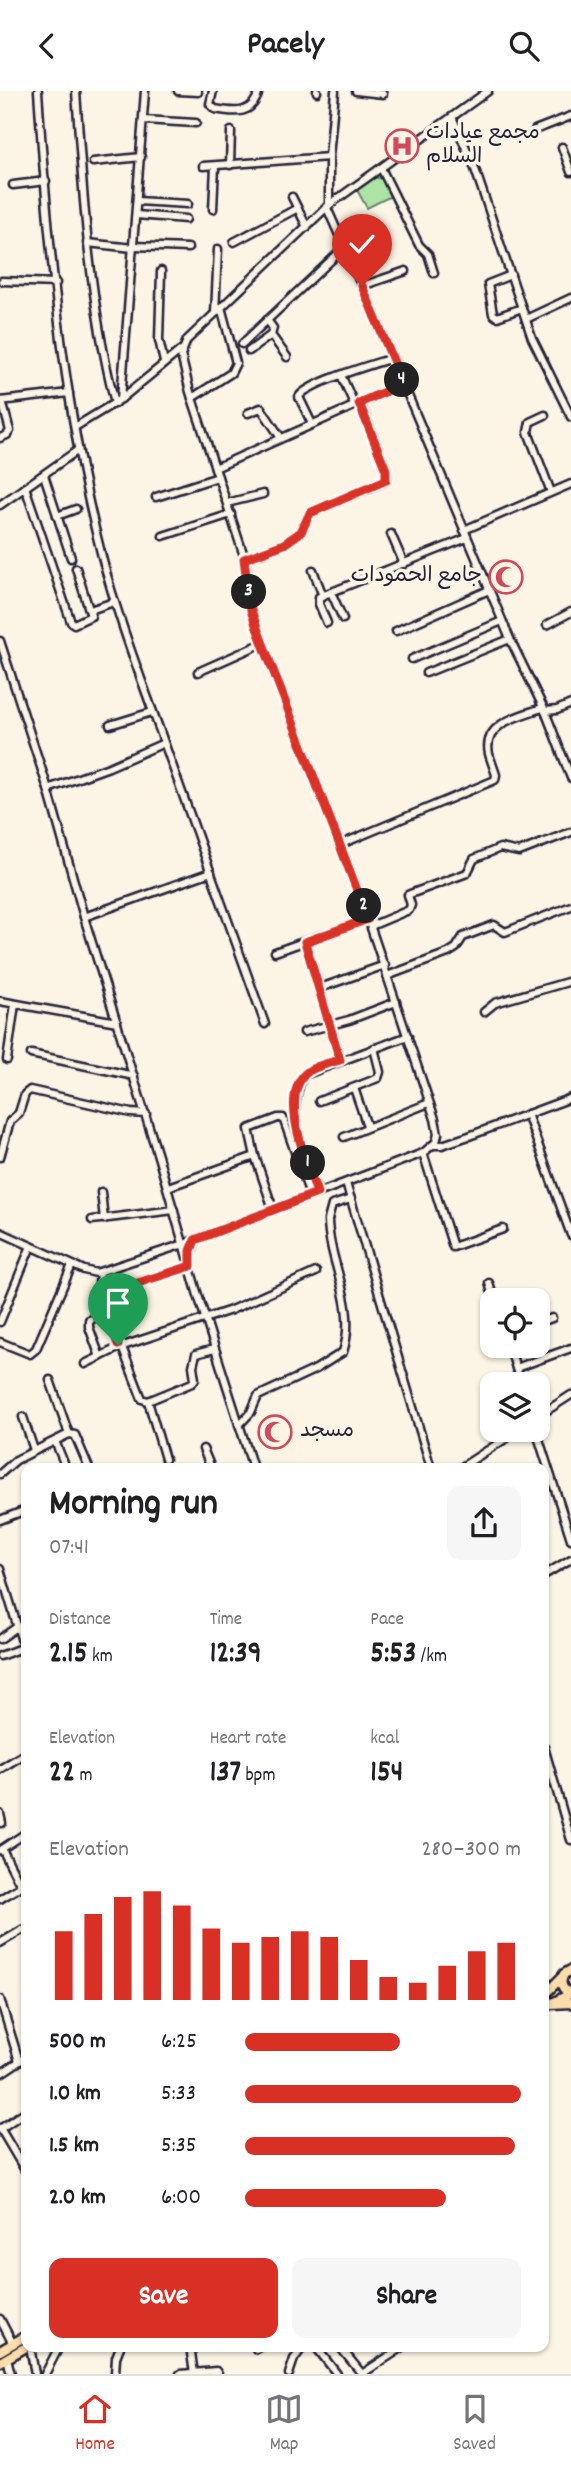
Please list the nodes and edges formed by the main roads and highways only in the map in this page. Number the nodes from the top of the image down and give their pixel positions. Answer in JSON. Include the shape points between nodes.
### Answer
{"nodes":[{"id":1,"x":571,"y":1970,"type":"edge"},
{"id":2,"x":562,"y":1977,"type":"junction"},
{"id":3,"x":549,"y":1990,"type":"edge"},
{"id":4,"x":549,"y":1993,"type":"edge"},
{"id":5,"x":571,"y":1994,"type":"edge"},
{"id":6,"x":558,"y":1999,"type":"junction"},
{"id":7,"x":571,"y":2003,"type":"edge"},
{"id":8,"x":549,"y":2004,"type":"edge"},
{"id":9,"x":549,"y":2006,"type":"edge"},
{"id":10,"x":21,"y":2339,"type":"edge"},
{"id":11,"x":0,"y":2351,"type":"edge"},
{"id":12,"x":21,"y":2351,"type":"edge"},
{"id":13,"x":4,"y":2360,"type":"edge"}],
"edges":[{"from":1,"to":2,"type":"main road"},
{"from":2,"to":3,"type":"main road"},
{"from":2,"to":5,"type":"main road","via":[[562,1987]]},
{"from":4,"to":6,"type":"main road","via":[[555,1992]]},
{"from":5,"to":6,"type":"main road"},
{"from":6,"to":8,"type":"main road"},
{"from":7,"to":9,"type":"main road"},
{"from":10,"to":11,"type":"main road"},
{"from":12,"to":13,"type":"main road"}]}
